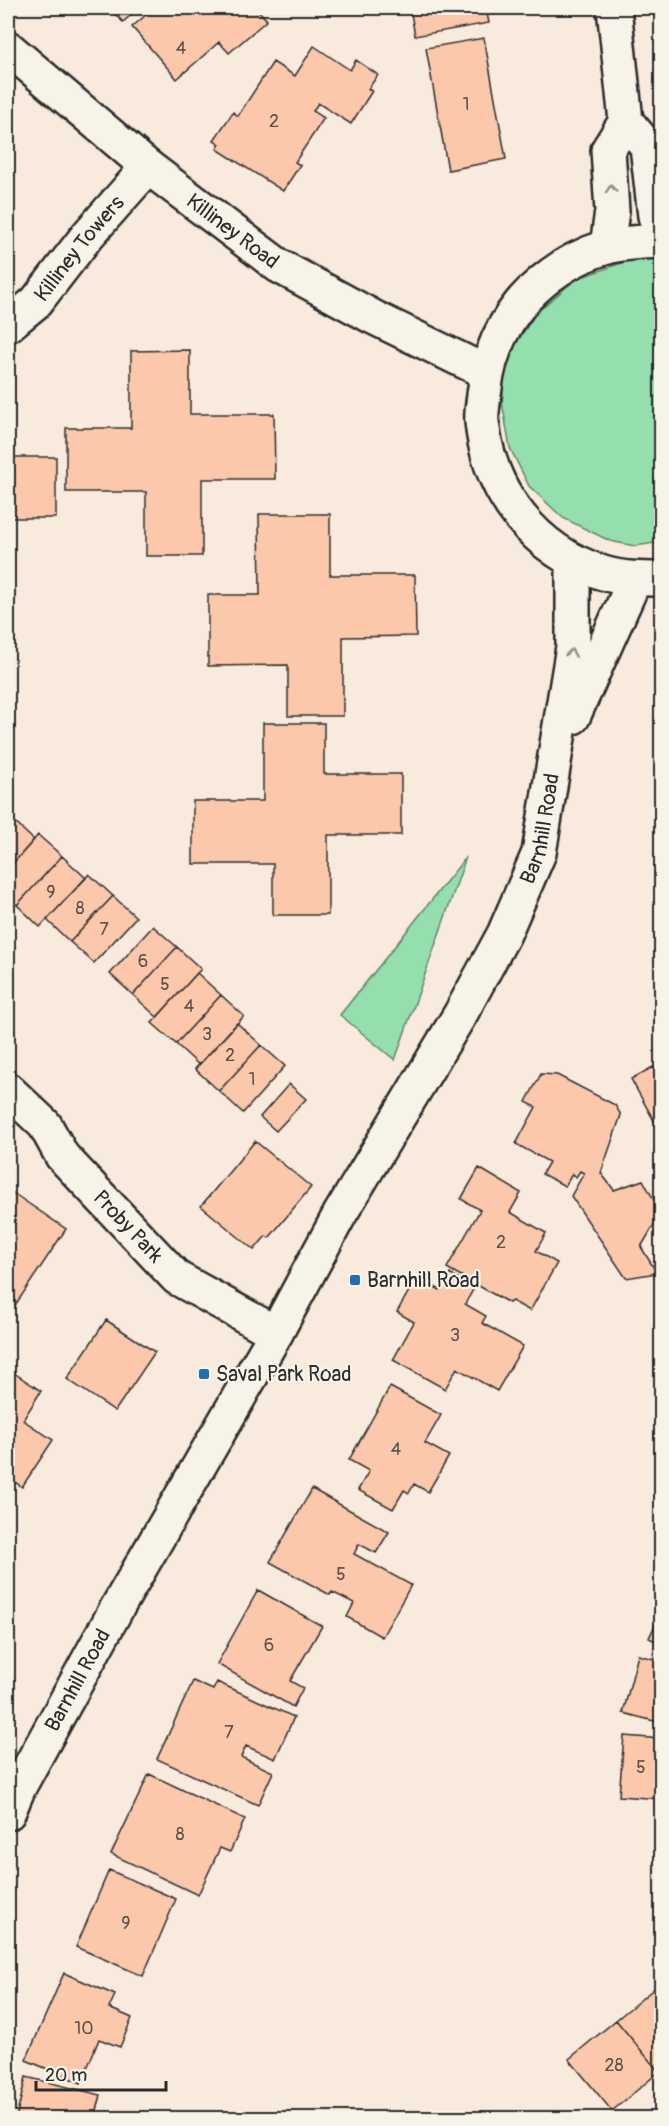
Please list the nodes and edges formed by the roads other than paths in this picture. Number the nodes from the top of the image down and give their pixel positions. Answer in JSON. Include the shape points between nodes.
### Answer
{"nodes":[{"id":1,"x":614,"y":8,"type":"edge"},
{"id":2,"x":8,"y":48,"type":"edge"},
{"id":3,"x":626,"y":121,"type":"junction"},
{"id":4,"x":148,"y":167,"type":"junction"},
{"id":5,"x":662,"y":236,"type":"edge"},
{"id":6,"x":662,"y":241,"type":"edge"},
{"id":7,"x":607,"y":247,"type":"junction"},
{"id":8,"x":8,"y":325,"type":"edge"},
{"id":9,"x":486,"y":372,"type":"junction"},
{"id":10,"x":573,"y":561,"type":"junction"},
{"id":11,"x":648,"y":579,"type":"edge"},
{"id":12,"x":557,"y":753,"type":"junction"},
{"id":13,"x":8,"y":1090,"type":"edge"},
{"id":14,"x":276,"y":1333,"type":"junction"},
{"id":15,"x":11,"y":1792,"type":"edge"}],
"edges":[{"from":1,"to":3,"type":"main road"},
{"from":2,"to":4,"type":"main road","name":"Killiney Road"},
{"from":3,"to":5,"type":"main road","via":[[647,146]]},
{"from":7,"to":3,"type":"main road","one_way":true,"via":[[612,211],[608,150]]},
{"from":4,"to":8,"type":"main road","name":"Killiney Towers","via":[[36,302]]},
{"from":4,"to":9,"type":"main road","name":"Killiney Road","via":[[279,266]]},
{"from":6,"to":7,"type":"main road"},
{"from":7,"to":9,"type":"main road","via":[[577,258],[547,277],[523,300],[503,327]]},
{"from":9,"to":10,"type":"main road","via":[[482,421],[492,470],[513,510],[544,543]]},
{"from":10,"to":11,"type":"main road","via":[[604,574]]},
{"from":12,"to":10,"type":"main road","name":"Barnhill Road","one_way":true,"via":[[573,646]]},
{"from":11,"to":12,"type":"main road","name":"Barnhill Road"},
{"from":12,"to":14,"type":"main road","name":"Barnhill Road","via":[[539,853],[504,934],[340,1214]]},
{"from":13,"to":14,"type":"main road","name":"Proby Park","via":[[45,1125],[62,1156],[177,1278]]},
{"from":14,"to":15,"type":"main road","name":"Barnhill Road"}]}
